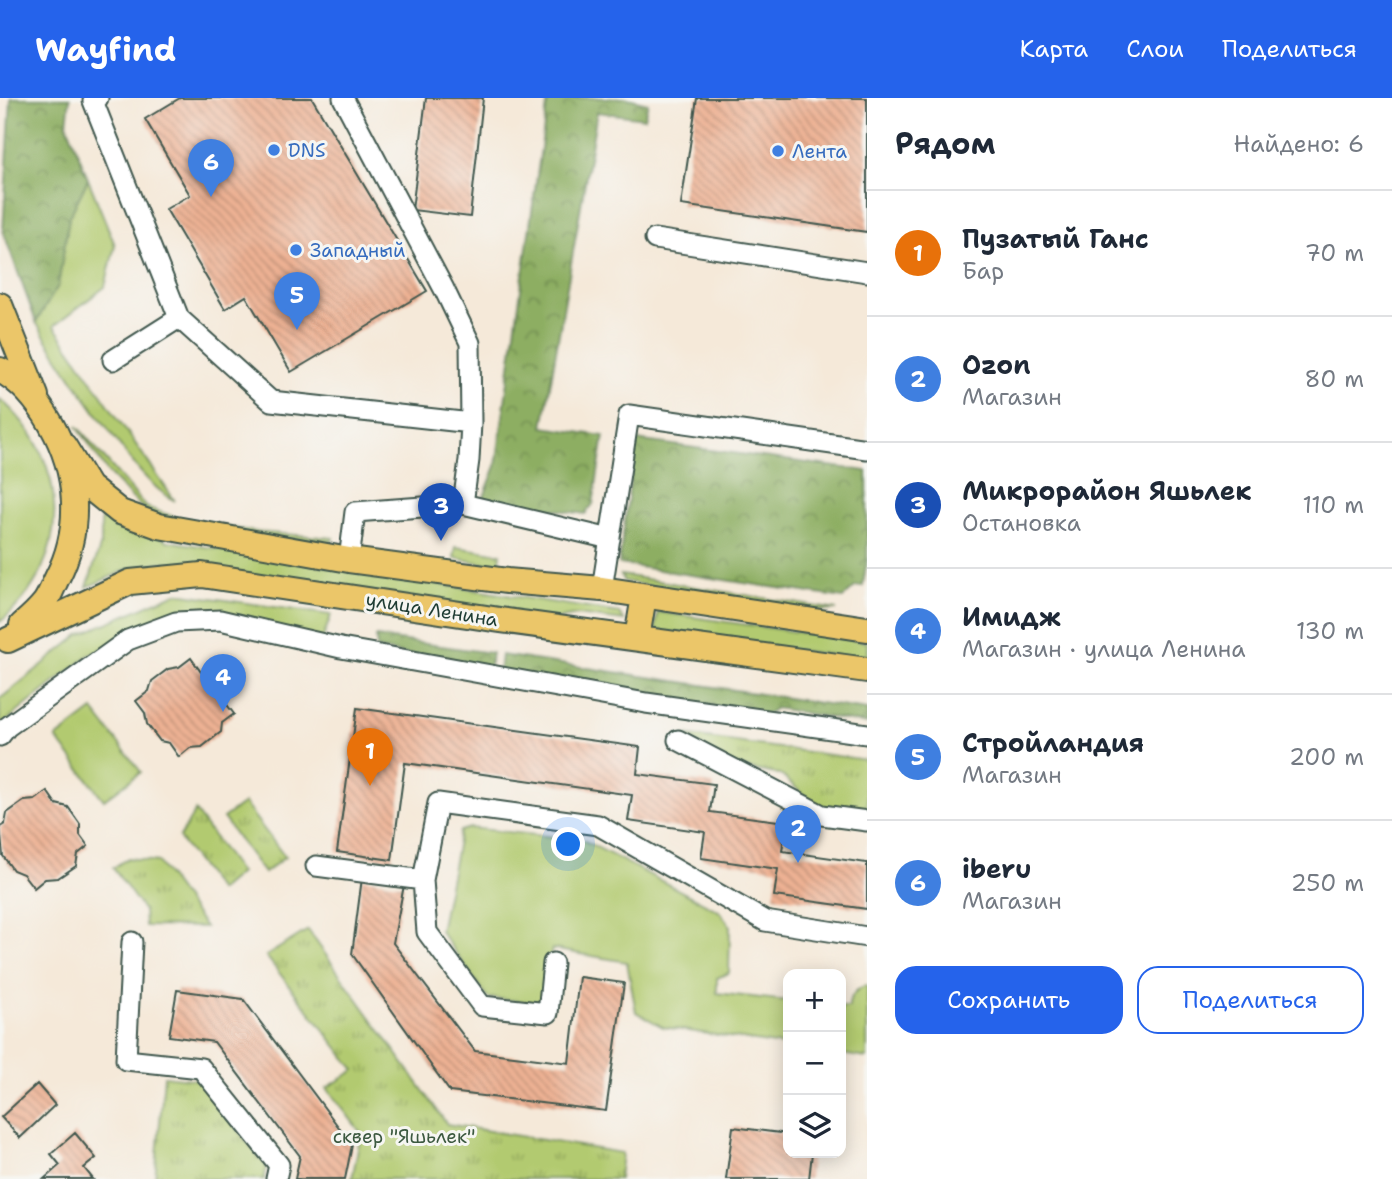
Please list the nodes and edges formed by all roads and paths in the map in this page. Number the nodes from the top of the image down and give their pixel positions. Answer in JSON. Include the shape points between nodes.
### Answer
{"nodes":[{"id":1,"x":98,"y":98,"type":"edge"},
{"id":2,"x":343,"y":98,"type":"edge"},
{"id":3,"x":655,"y":239,"type":"dead end"},
{"id":4,"x":867,"y":272,"type":"edge"},
{"id":5,"x":0,"y":305,"type":"edge"},
{"id":6,"x":179,"y":318,"type":"junction"},
{"id":7,"x":113,"y":360,"type":"dead end"},
{"id":8,"x":0,"y":370,"type":"edge"},
{"id":9,"x":41,"y":406,"type":"junction"},
{"id":10,"x":471,"y":423,"type":"junction"},
{"id":11,"x":64,"y":446,"type":"junction"},
{"id":12,"x":867,"y":449,"type":"edge"},
{"id":13,"x":463,"y":504,"type":"junction"},
{"id":14,"x":610,"y":539,"type":"junction"},
{"id":15,"x":349,"y":560,"type":"junction"},
{"id":16,"x":602,"y":589,"type":"junction"},
{"id":17,"x":644,"y":596,"type":"junction"},
{"id":18,"x":867,"y":629,"type":"edge"},
{"id":19,"x":637,"y":638,"type":"junction"},
{"id":20,"x":4,"y":642,"type":"edge"},
{"id":21,"x":867,"y":670,"type":"edge"},
{"id":22,"x":867,"y":734,"type":"edge"},
{"id":23,"x":0,"y":736,"type":"edge"},
{"id":24,"x":678,"y":740,"type":"dead end"},
{"id":25,"x":867,"y":821,"type":"edge"},
{"id":26,"x":316,"y":866,"type":"dead end"},
{"id":27,"x":423,"y":880,"type":"junction"},
{"id":28,"x":867,"y":937,"type":"edge"},
{"id":29,"x":132,"y":942,"type":"dead end"},
{"id":30,"x":553,"y":963,"type":"dead end"},
{"id":31,"x":276,"y":1179,"type":"edge"}],
"edges":[{"from":1,"to":6,"type":"lane","via":[[93,101]]},
{"from":2,"to":10,"type":"lane","via":[[470,343]]},
{"from":3,"to":4,"type":"lane"},
{"from":5,"to":9,"type":"main road"},
{"from":6,"to":7,"type":"lane"},
{"from":6,"to":10,"type":"lane","via":[[271,401]]},
{"from":8,"to":9,"type":"main road"},
{"from":9,"to":11,"type":"main road"},
{"from":10,"to":13,"type":"lane"},
{"from":11,"to":15,"type":"main road","name":"улица Ленина","via":[[89,487],[120,512],[159,526]]},
{"from":11,"to":20,"type":"main road","via":[[74,485],[75,521],[66,560],[46,601]]},
{"from":12,"to":14,"type":"lane","via":[[629,415]]},
{"from":13,"to":14,"type":"lane"},
{"from":13,"to":15,"type":"lane","via":[[355,512]]},
{"from":14,"to":16,"type":"lane"},
{"from":15,"to":16,"type":"main road","name":"улица Ленина"},
{"from":16,"to":17,"type":"main road","name":"улица Ленина"},
{"from":17,"to":18,"type":"main road","name":"улица Ленина"},
{"from":17,"to":19,"type":"main road"},
{"from":19,"to":20,"type":"main road","name":"улица Ленина","via":[[202,575],[130,582]]},
{"from":19,"to":21,"type":"main road","name":"улица Ленина"},
{"from":22,"to":23,"type":"lane","via":[[646,703],[341,649],[220,620],[176,622],[128,640]]},
{"from":24,"to":25,"type":"lane","via":[[822,815]]},
{"from":26,"to":27,"type":"lane"},
{"from":27,"to":28,"type":"lane","via":[[438,803],[598,825],[765,921]]},
{"from":27,"to":30,"type":"lane","via":[[427,932],[482,1006],[548,1013]]},
{"from":29,"to":31,"type":"lane","via":[[126,1060],[201,1068],[279,1165]]}]}
